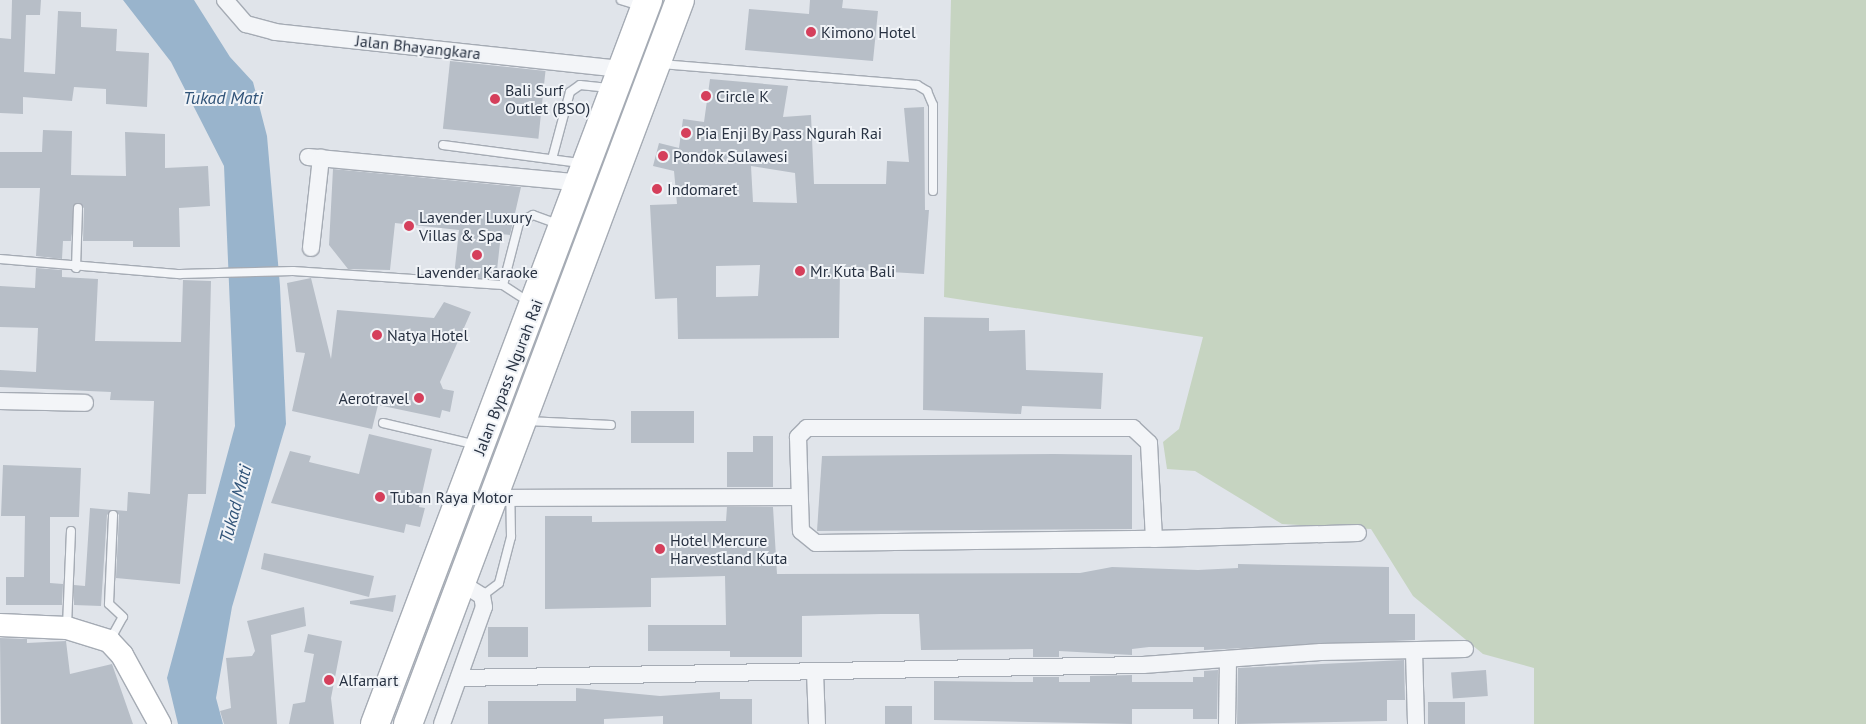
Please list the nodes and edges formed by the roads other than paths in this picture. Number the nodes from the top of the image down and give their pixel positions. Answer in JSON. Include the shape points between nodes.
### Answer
{"nodes":[{"id":1,"x":225,"y":0,"type":"edge"},
{"id":2,"x":680,"y":0,"type":"edge"},
{"id":3,"x":638,"y":3,"type":"edge"},
{"id":4,"x":657,"y":64,"type":"junction"},
{"id":5,"x":619,"y":79,"type":"junction"},
{"id":6,"x":443,"y":145,"type":"dead end"},
{"id":7,"x":552,"y":159,"type":"junction"},
{"id":8,"x":584,"y":173,"type":"junction"},
{"id":9,"x":933,"y":191,"type":"dead end"},
{"id":10,"x":78,"y":208,"type":"dead end"},
{"id":11,"x":565,"y":226,"type":"junction"},
{"id":12,"x":311,"y":248,"type":"dead end"},
{"id":13,"x":0,"y":259,"type":"edge"},
{"id":14,"x":76,"y":268,"type":"junction"},
{"id":15,"x":503,"y":285,"type":"junction"},
{"id":16,"x":535,"y":305,"type":"junction"},
{"id":17,"x":0,"y":401,"type":"edge"},
{"id":18,"x":85,"y":404,"type":"dead end"},
{"id":19,"x":523,"y":421,"type":"junction"},
{"id":20,"x":383,"y":423,"type":"dead end"},
{"id":21,"x":611,"y":425,"type":"dead end"},
{"id":22,"x":481,"y":446,"type":"junction"},
{"id":23,"x":797,"y":497,"type":"junction"},
{"id":24,"x":500,"y":498,"type":"junction"},
{"id":25,"x":113,"y":516,"type":"dead end"},
{"id":26,"x":71,"y":531,"type":"dead end"},
{"id":27,"x":1358,"y":533,"type":"dead end"},
{"id":28,"x":1154,"y":539,"type":"junction"},
{"id":29,"x":471,"y":589,"type":"junction"},
{"id":30,"x":0,"y":625,"type":"edge"},
{"id":31,"x":67,"y":628,"type":"junction"},
{"id":32,"x":108,"y":641,"type":"junction"},
{"id":33,"x":1465,"y":649,"type":"dead end"},
{"id":34,"x":1414,"y":651,"type":"junction"},
{"id":35,"x":1228,"y":659,"type":"junction"},
{"id":36,"x":815,"y":672,"type":"junction"},
{"id":37,"x":459,"y":678,"type":"junction"},
{"id":38,"x":160,"y":724,"type":"edge"},
{"id":39,"x":375,"y":724,"type":"edge"},
{"id":40,"x":408,"y":724,"type":"edge"},
{"id":41,"x":442,"y":724,"type":"edge"},
{"id":42,"x":817,"y":724,"type":"edge"},
{"id":43,"x":1227,"y":724,"type":"edge"},
{"id":44,"x":1416,"y":724,"type":"edge"}],
"edges":[{"from":1,"to":5,"type":"street","name":"Jalan Bhayangkara","via":[[246,24],[275,32]]},
{"from":2,"to":4,"type":"highway","name":"Jalan Bypass Ngurah Rai"},
{"from":3,"to":5,"type":"highway","name":"Jalan Bypass Ngurah Rai"},
{"from":4,"to":9,"type":"lane","via":[[917,85],[927,91],[933,105]]},
{"from":4,"to":19,"type":"highway","name":"Jalan Bypass Ngurah Rai"},
{"from":5,"to":7,"type":"lane","via":[[570,92]]},
{"from":5,"to":8,"type":"highway","name":"Jalan Bypass Ngurah Rai"},
{"from":6,"to":7,"type":"lane"},
{"from":7,"to":8,"type":"lane"},
{"from":8,"to":11,"type":"highway","name":"Jalan Bypass Ngurah Rai"},
{"from":8,"to":12,"type":"street","via":[[315,158]]},
{"from":10,"to":14,"type":"lane"},
{"from":11,"to":15,"type":"lane","via":[[525,217]]},
{"from":11,"to":16,"type":"highway","name":"Jalan Bypass Ngurah Rai"},
{"from":13,"to":14,"type":"lane"},
{"from":14,"to":15,"type":"lane","via":[[225,276],[293,271]]},
{"from":15,"to":16,"type":"lane"},
{"from":16,"to":22,"type":"highway","name":"Jalan Bypass Ngurah Rai"},
{"from":17,"to":18,"type":"street"},
{"from":19,"to":21,"type":"lane"},
{"from":19,"to":24,"type":"highway","name":"Jalan Bypass Ngurah Rai"},
{"from":20,"to":22,"type":"lane"},
{"from":22,"to":39,"type":"highway","name":"Jalan Bypass Ngurah Rai"},
{"from":23,"to":24,"type":"street"},
{"from":23,"to":28,"type":"street","via":[[801,531],[816,543]]},
{"from":23,"to":28,"type":"street","via":[[798,438],[807,428],[1133,428],[1149,443]]},
{"from":24,"to":29,"type":"highway","name":"Jalan Bypass Ngurah Rai"},
{"from":24,"to":29,"type":"lane","via":[[511,536],[500,583]]},
{"from":25,"to":32,"type":"lane","via":[[109,604],[123,617]]},
{"from":26,"to":31,"type":"lane"},
{"from":27,"to":28,"type":"street"},
{"from":29,"to":37,"type":"street","via":[[482,615]]},
{"from":29,"to":40,"type":"highway","name":"Jalan Bypass Ngurah Rai"},
{"from":30,"to":31,"type":"street"},
{"from":31,"to":32,"type":"street"},
{"from":32,"to":38,"type":"street","via":[[122,655]]},
{"from":33,"to":34,"type":"street"},
{"from":34,"to":35,"type":"street"},
{"from":34,"to":44,"type":"street"},
{"from":35,"to":36,"type":"street"},
{"from":35,"to":43,"type":"street"},
{"from":36,"to":37,"type":"street"},
{"from":36,"to":42,"type":"street"},
{"from":37,"to":41,"type":"street"}]}
